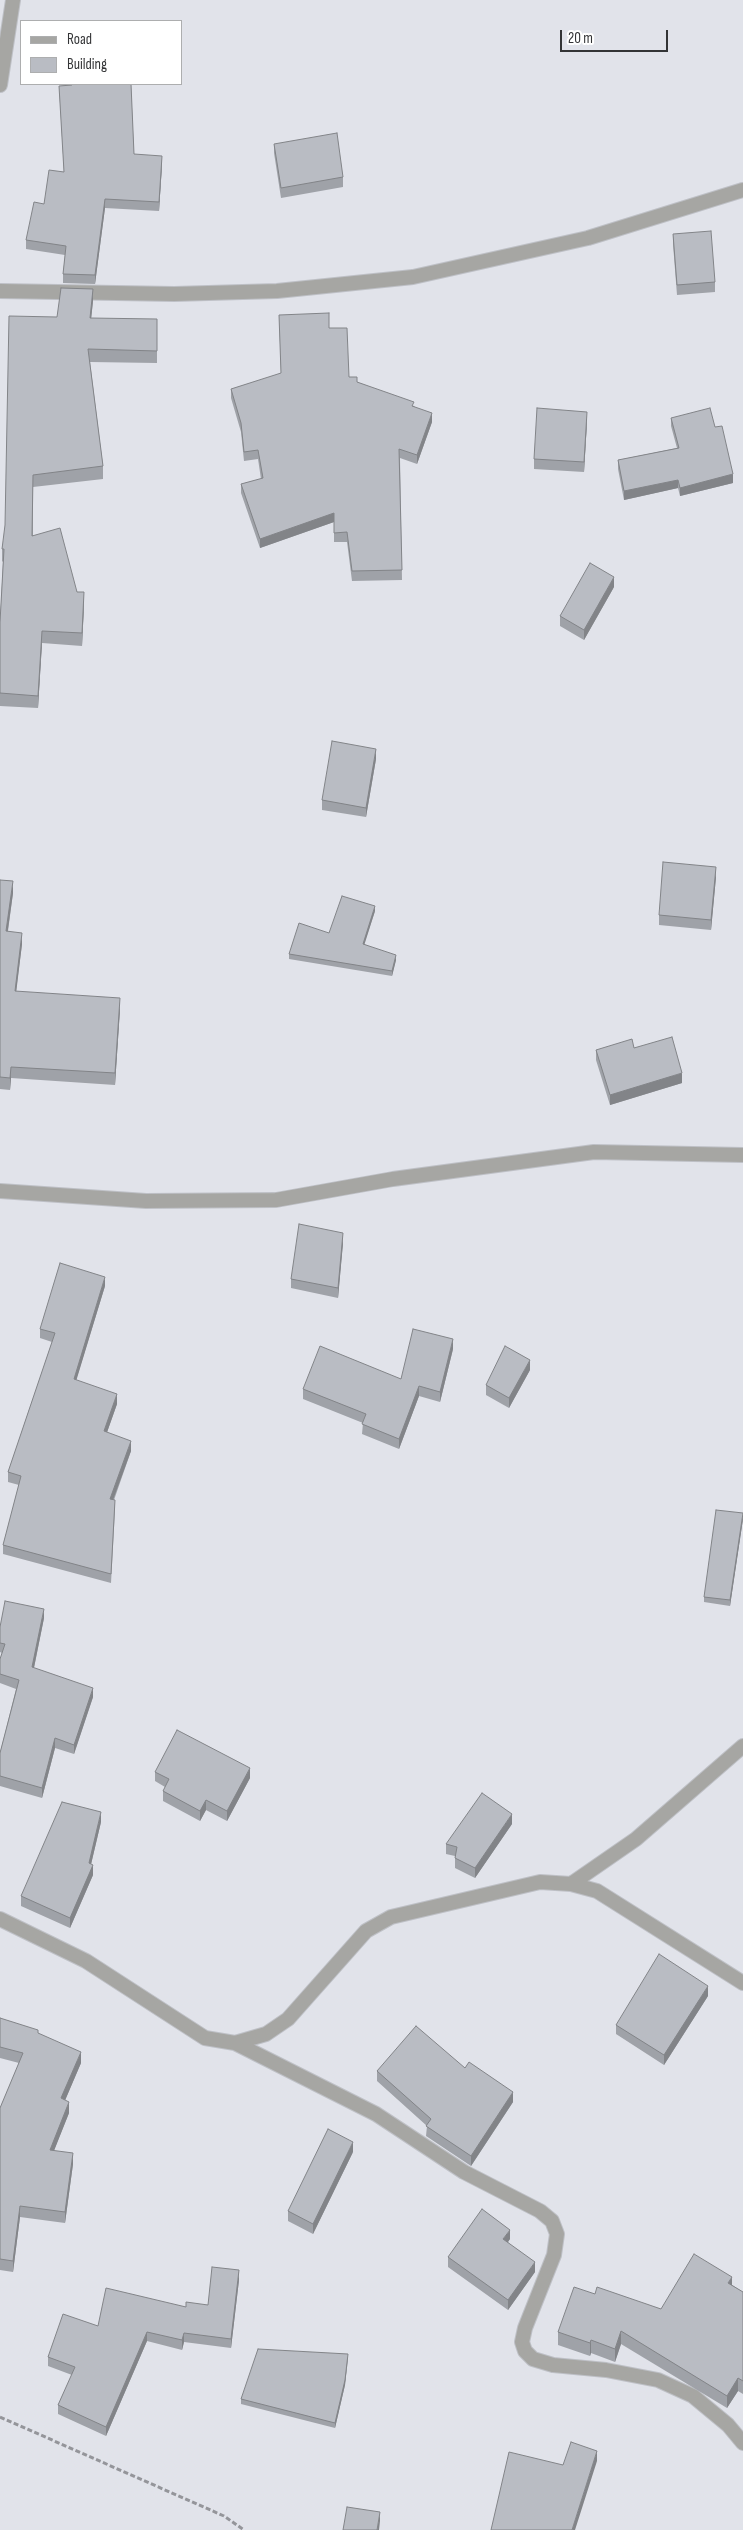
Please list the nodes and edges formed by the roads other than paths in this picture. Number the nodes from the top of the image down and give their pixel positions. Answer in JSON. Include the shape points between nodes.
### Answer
{"nodes":[{"id":1,"x":13,"y":0,"type":"edge"},
{"id":2,"x":0,"y":85,"type":"edge"},
{"id":3,"x":743,"y":190,"type":"edge"},
{"id":4,"x":0,"y":291,"type":"edge"},
{"id":5,"x":743,"y":1155,"type":"edge"},
{"id":6,"x":0,"y":1191,"type":"edge"},
{"id":7,"x":743,"y":1746,"type":"edge"},
{"id":8,"x":571,"y":1884,"type":"junction"},
{"id":9,"x":0,"y":1919,"type":"edge"},
{"id":10,"x":743,"y":1983,"type":"edge"},
{"id":11,"x":235,"y":2043,"type":"junction"},
{"id":12,"x":743,"y":2443,"type":"edge"}],
"edges":[{"from":1,"to":2,"type":"street"},
{"from":3,"to":4,"type":"street","via":[[588,238],[413,277],[277,291],[174,294]]},
{"from":5,"to":6,"type":"street","via":[[594,1152],[394,1179],[276,1200],[146,1201]]},
{"from":7,"to":8,"type":"street","via":[[636,1838]]},
{"from":8,"to":10,"type":"street","via":[[597,1891]]},
{"from":8,"to":11,"type":"street","via":[[540,1882],[391,1917],[366,1931],[288,2019],[266,2034]]},
{"from":9,"to":11,"type":"street","via":[[86,1961],[205,2038]]},
{"from":11,"to":12,"type":"street","via":[[376,2114],[464,2172],[540,2211],[552,2221],[556,2234],[554,2255],[524,2328],[522,2342],[533,2359],[553,2365],[606,2370],[658,2380],[693,2396],[728,2425]]}]}
